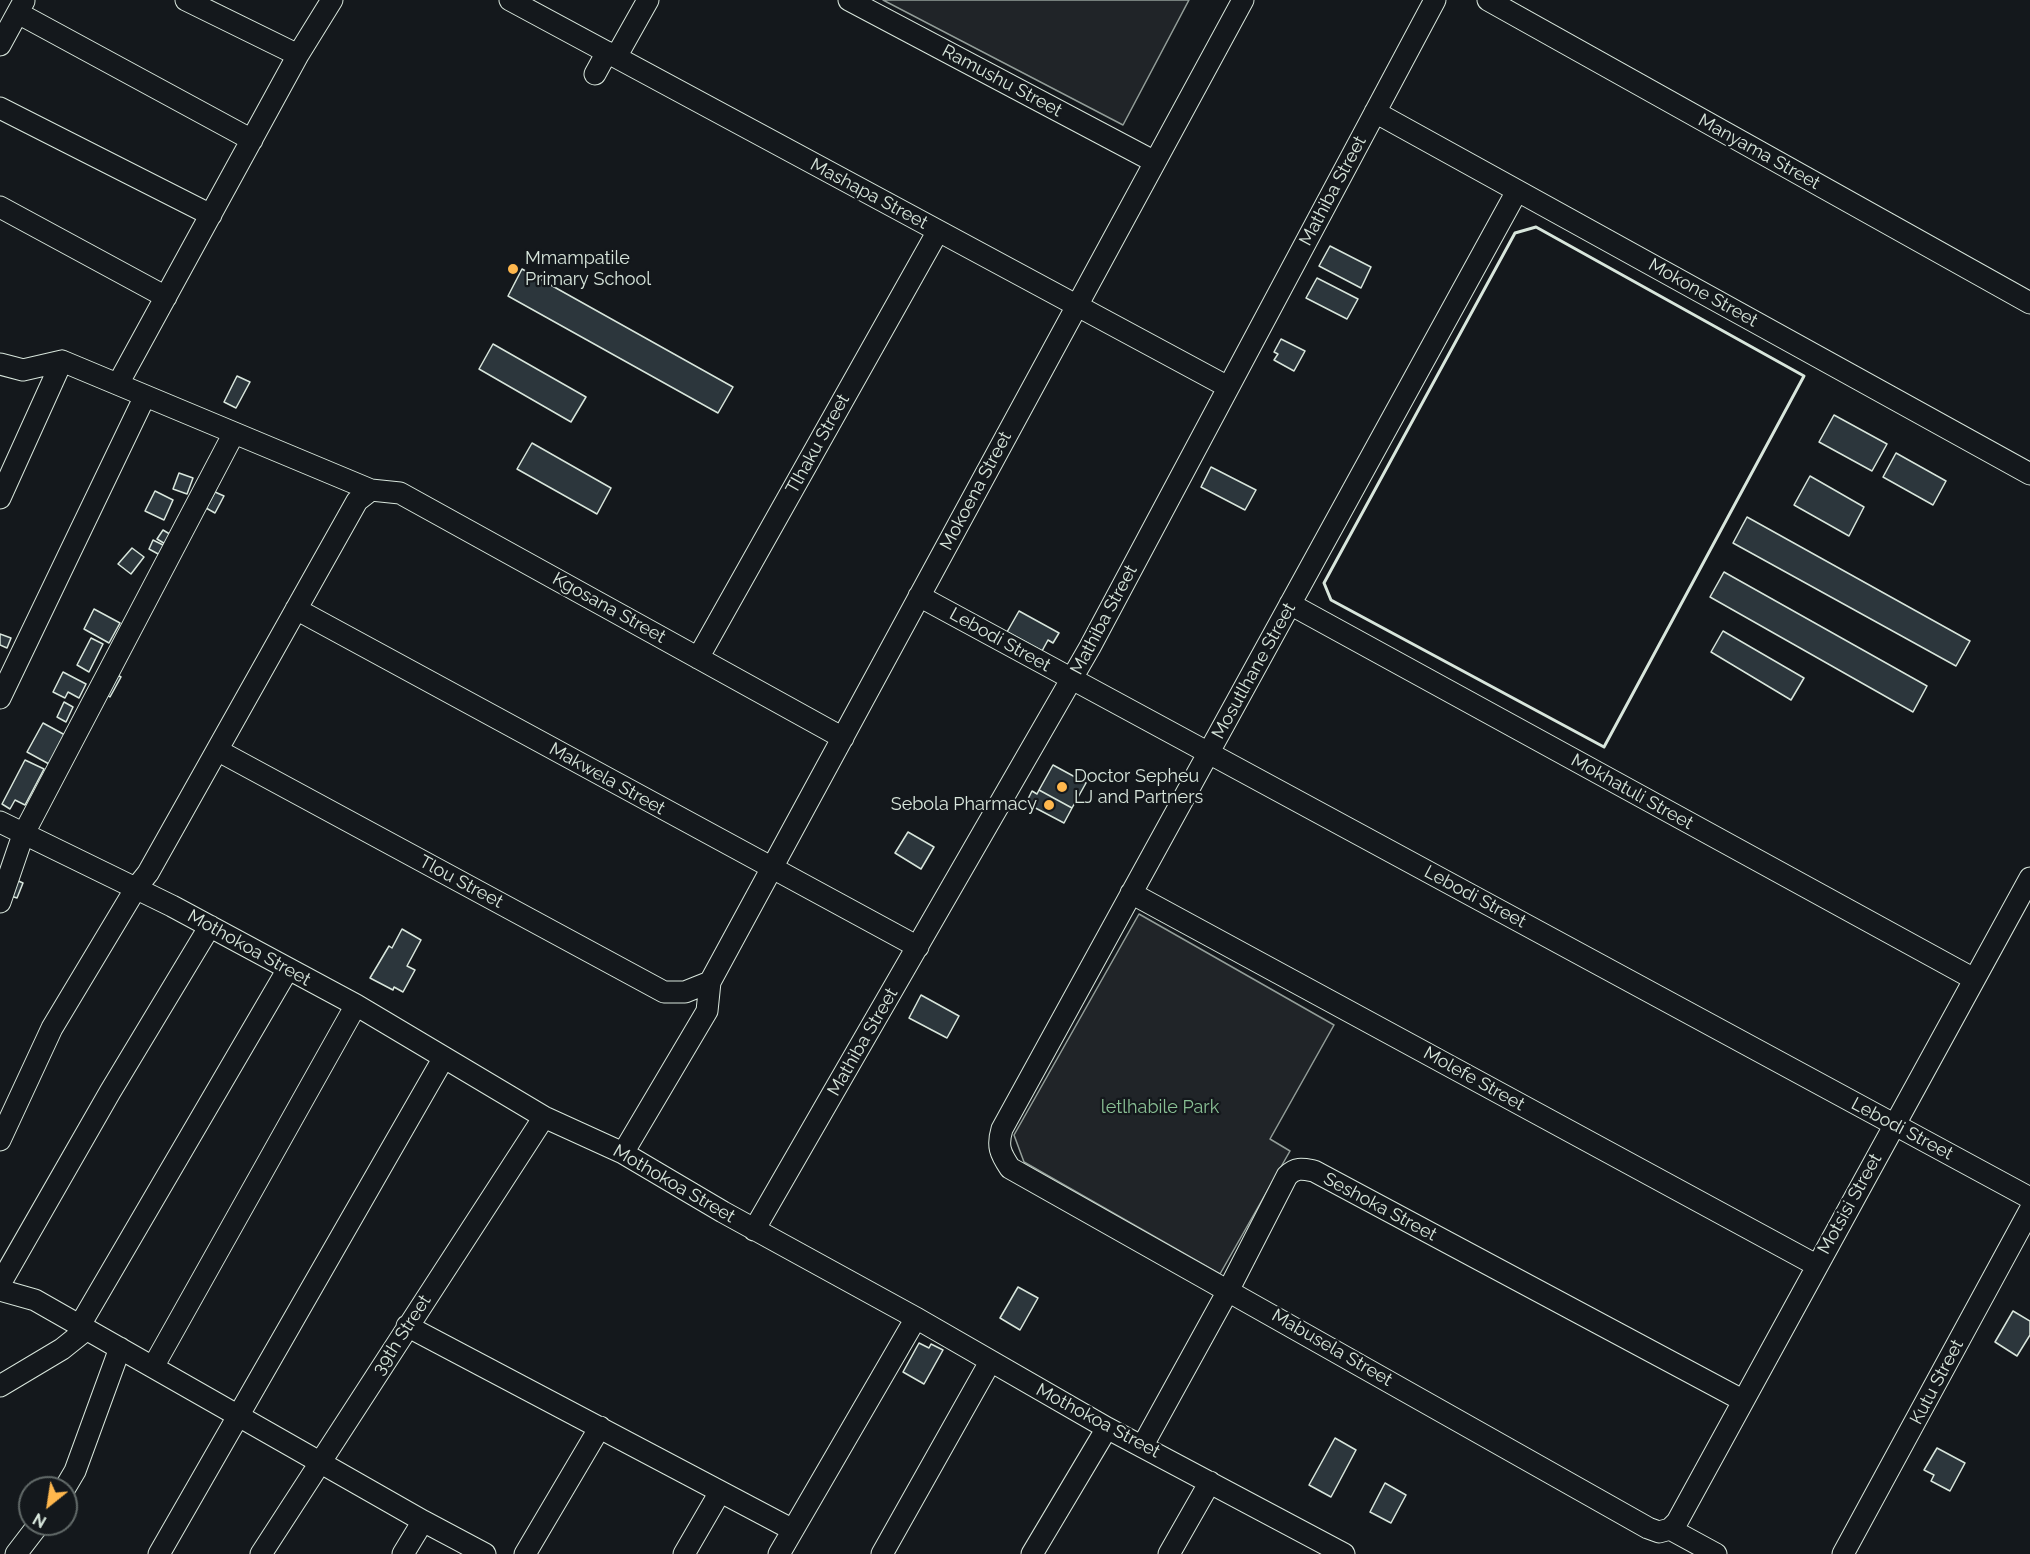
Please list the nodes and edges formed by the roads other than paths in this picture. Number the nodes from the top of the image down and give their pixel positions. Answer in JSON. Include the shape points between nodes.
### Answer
{"nodes":[{"id":1,"x":186,"y":0,"type":"edge"},
{"id":2,"x":333,"y":0,"type":"edge"},
{"id":3,"x":510,"y":0,"type":"edge"},
{"id":4,"x":648,"y":0,"type":"edge"},
{"id":5,"x":849,"y":0,"type":"edge"},
{"id":6,"x":1243,"y":0,"type":"edge"},
{"id":7,"x":1436,"y":0,"type":"edge"},
{"id":8,"x":1488,"y":0,"type":"edge"},
{"id":9,"x":21,"y":6,"type":"edge"},
{"id":10,"x":0,"y":45,"type":"edge"},
{"id":11,"x":298,"y":55,"type":"junction"},
{"id":12,"x":612,"y":55,"type":"junction"},
{"id":13,"x":595,"y":74,"type":"dead end"},
{"id":14,"x":0,"y":108,"type":"edge"},
{"id":15,"x":1375,"y":112,"type":"junction"},
{"id":16,"x":252,"y":140,"type":"junction"},
{"id":17,"x":1155,"y":162,"type":"junction"},
{"id":18,"x":1517,"y":191,"type":"junction"},
{"id":19,"x":0,"y":207,"type":"edge"},
{"id":20,"x":211,"y":215,"type":"junction"},
{"id":21,"x":938,"y":231,"type":"junction"},
{"id":22,"x":166,"y":297,"type":"junction"},
{"id":23,"x":2030,"y":303,"type":"edge"},
{"id":24,"x":1077,"y":306,"type":"junction"},
{"id":25,"x":62,"y":361,"type":"junction"},
{"id":26,"x":0,"y":364,"type":"edge"},
{"id":27,"x":118,"y":384,"type":"junction"},
{"id":28,"x":1228,"y":387,"type":"junction"},
{"id":29,"x":145,"y":396,"type":"junction"},
{"id":30,"x":234,"y":433,"type":"junction"},
{"id":31,"x":2030,"y":474,"type":"edge"},
{"id":32,"x":371,"y":490,"type":"junction"},
{"id":33,"x":0,"y":498,"type":"edge"},
{"id":34,"x":919,"y":596,"type":"junction"},
{"id":35,"x":1290,"y":604,"type":"junction"},
{"id":36,"x":296,"y":609,"type":"junction"},
{"id":37,"x":698,"y":658,"type":"junction"},
{"id":38,"x":1072,"y":679,"type":"junction"},
{"id":39,"x":0,"y":698,"type":"edge"},
{"id":40,"x":843,"y":738,"type":"junction"},
{"id":41,"x":217,"y":750,"type":"junction"},
{"id":42,"x":1208,"y":753,"type":"junction"},
{"id":43,"x":0,"y":822,"type":"edge"},
{"id":44,"x":23,"y":835,"type":"junction"},
{"id":45,"x":772,"y":868,"type":"junction"},
{"id":46,"x":2030,"y":878,"type":"edge"},
{"id":47,"x":136,"y":888,"type":"junction"},
{"id":48,"x":1131,"y":893,"type":"junction"},
{"id":49,"x":0,"y":902,"type":"edge"},
{"id":50,"x":210,"y":926,"type":"junction"},
{"id":51,"x":918,"y":948,"type":"junction"},
{"id":52,"x":288,"y":969,"type":"junction"},
{"id":53,"x":1974,"y":979,"type":"junction"},
{"id":54,"x":710,"y":982,"type":"junction"},
{"id":55,"x":356,"y":1005,"type":"junction"},
{"id":56,"x":443,"y":1059,"type":"junction"},
{"id":57,"x":544,"y":1117,"type":"junction"},
{"id":58,"x":1894,"y":1124,"type":"junction"},
{"id":59,"x":0,"y":1140,"type":"edge"},
{"id":60,"x":623,"y":1153,"type":"junction"},
{"id":61,"x":1000,"y":1154,"type":"joint"},
{"id":62,"x":2030,"y":1198,"type":"edge"},
{"id":63,"x":2030,"y":1210,"type":"edge"},
{"id":64,"x":754,"y":1230,"type":"junction"},
{"id":65,"x":1816,"y":1265,"type":"junction"},
{"id":66,"x":0,"y":1284,"type":"edge"},
{"id":67,"x":1229,"y":1289,"type":"junction"},
{"id":68,"x":0,"y":1290,"type":"edge"},
{"id":69,"x":916,"y":1318,"type":"junction"},
{"id":70,"x":407,"y":1326,"type":"junction"},
{"id":71,"x":83,"y":1327,"type":"junction"},
{"id":72,"x":120,"y":1348,"type":"junction"},
{"id":73,"x":990,"y":1362,"type":"junction"},
{"id":74,"x":153,"y":1367,"type":"junction"},
{"id":75,"x":0,"y":1386,"type":"edge"},
{"id":76,"x":1742,"y":1400,"type":"junction"},
{"id":77,"x":238,"y":1416,"type":"junction"},
{"id":78,"x":600,"y":1426,"type":"junction"},
{"id":79,"x":1107,"y":1428,"type":"junction"},
{"id":80,"x":1143,"y":1445,"type":"junction"},
{"id":81,"x":320,"y":1463,"type":"junction"},
{"id":82,"x":72,"y":1476,"type":"edge"},
{"id":83,"x":1210,"y":1482,"type":"junction"},
{"id":84,"x":720,"y":1492,"type":"junction"},
{"id":85,"x":423,"y":1521,"type":"junction"},
{"id":86,"x":1670,"y":1529,"type":"junction"},
{"id":87,"x":793,"y":1530,"type":"junction"},
{"id":88,"x":30,"y":1536,"type":"edge"},
{"id":89,"x":16,"y":1554,"type":"edge"},
{"id":90,"x":159,"y":1554,"type":"edge"},
{"id":91,"x":261,"y":1554,"type":"edge"},
{"id":92,"x":404,"y":1554,"type":"edge"},
{"id":93,"x":485,"y":1554,"type":"edge"},
{"id":94,"x":525,"y":1554,"type":"edge"},
{"id":95,"x":684,"y":1554,"type":"edge"},
{"id":96,"x":779,"y":1554,"type":"edge"},
{"id":97,"x":882,"y":1554,"type":"edge"},
{"id":98,"x":1032,"y":1554,"type":"edge"},
{"id":99,"x":1169,"y":1554,"type":"edge"},
{"id":100,"x":1344,"y":1554,"type":"edge"},
{"id":101,"x":1716,"y":1554,"type":"edge"},
{"id":102,"x":1843,"y":1554,"type":"edge"}],
"edges":[{"from":1,"to":11,"type":"street"},
{"from":2,"to":11,"type":"street"},
{"from":3,"to":12,"type":"street","name":"Mashapa Street"},
{"from":4,"to":12,"type":"street"},
{"from":5,"to":17,"type":"street","name":"Ramushu Street"},
{"from":6,"to":17,"type":"street","name":"Mokoena Street"},
{"from":7,"to":15,"type":"street","name":"Mathiba Street"},
{"from":8,"to":23,"type":"street","name":"Manyama Street"},
{"from":9,"to":10,"type":"street"},
{"from":9,"to":16,"type":"street"},
{"from":11,"to":16,"type":"street"},
{"from":12,"to":13,"type":"street"},
{"from":12,"to":21,"type":"street","name":"Mashapa Street"},
{"from":14,"to":20,"type":"street"},
{"from":15,"to":18,"type":"street","name":"Mokone Street"},
{"from":15,"to":28,"type":"street","name":"Mathiba Street"},
{"from":16,"to":20,"type":"street"},
{"from":17,"to":24,"type":"street","name":"Mokoena Street"},
{"from":18,"to":31,"type":"street","name":"Mokone Street"},
{"from":18,"to":35,"type":"street","name":"Mosutlhane Street"},
{"from":19,"to":22,"type":"street"},
{"from":20,"to":22,"type":"street"},
{"from":21,"to":24,"type":"street","name":"Mashapa Street"},
{"from":21,"to":37,"type":"street","name":"Tlhaku Street"},
{"from":22,"to":27,"type":"street"},
{"from":24,"to":28,"type":"street","name":"Mashapa Street"},
{"from":24,"to":34,"type":"street","name":"Mokoena Street"},
{"from":25,"to":26,"type":"street","via":[[23,370]]},
{"from":25,"to":27,"type":"street","name":"Kgosana Street"},
{"from":25,"to":33,"type":"street"},
{"from":27,"to":29,"type":"street","name":"Kgosana Street"},
{"from":28,"to":38,"type":"street","name":"Mathiba Street"},
{"from":29,"to":30,"type":"street","name":"Kgosana Street"},
{"from":29,"to":39,"type":"street"},
{"from":30,"to":32,"type":"street","name":"Kgosana Street"},
{"from":30,"to":44,"type":"street"},
{"from":32,"to":36,"type":"street","via":[[357,501]]},
{"from":32,"to":37,"type":"street","name":"Kgosana Street","via":[[400,493]]},
{"from":34,"to":38,"type":"street","name":"Lebodi Street"},
{"from":34,"to":40,"type":"street","name":"Mokoena Street"},
{"from":35,"to":42,"type":"street","name":"Mosutlhane Street"},
{"from":35,"to":53,"type":"street","name":"Mokhatuli Street"},
{"from":36,"to":41,"type":"street"},
{"from":36,"to":45,"type":"street","name":"Makwela Street"},
{"from":37,"to":40,"type":"street","name":"Kgosana Street"},
{"from":38,"to":42,"type":"street","name":"Lebodi Street"},
{"from":38,"to":51,"type":"street","name":"Mathiba Street"},
{"from":40,"to":45,"type":"street","name":"Mokoena Street"},
{"from":41,"to":47,"type":"street"},
{"from":41,"to":54,"type":"street","name":"Tlou Street","via":[[664,992],[685,992]]},
{"from":42,"to":48,"type":"street","name":"Mosutlhane Street"},
{"from":42,"to":58,"type":"street","name":"Lebodi Street"},
{"from":43,"to":44,"type":"street","name":"Mothokoa Street"},
{"from":44,"to":47,"type":"street","name":"Mothokoa Street"},
{"from":44,"to":49,"type":"street"},
{"from":45,"to":51,"type":"street","name":"Makwela Street"},
{"from":45,"to":54,"type":"street","name":"Mokoena Street"},
{"from":46,"to":53,"type":"street","name":"Motsisi Street"},
{"from":47,"to":50,"type":"street","name":"Mothokoa Street"},
{"from":47,"to":59,"type":"street","via":[[52,1028]]},
{"from":48,"to":61,"type":"street","name":"Mosutlhane Street","via":[[1002,1129]]},
{"from":48,"to":65,"type":"street","name":"Molefe Street"},
{"from":50,"to":52,"type":"street","name":"Mothokoa Street"},
{"from":50,"to":66,"type":"street"},
{"from":51,"to":64,"type":"street","name":"Mathiba Street"},
{"from":52,"to":55,"type":"street","name":"Mothokoa Street"},
{"from":52,"to":71,"type":"street"},
{"from":53,"to":58,"type":"street","name":"Motsisi Street"},
{"from":54,"to":60,"type":"street","via":[[707,1011]]},
{"from":55,"to":56,"type":"street","name":"Mothokoa Street"},
{"from":55,"to":74,"type":"street"},
{"from":56,"to":57,"type":"street","name":"Mothokoa Street"},
{"from":56,"to":77,"type":"street"},
{"from":57,"to":60,"type":"street","name":"Mothokoa Street"},
{"from":57,"to":70,"type":"street","name":"39th Street"},
{"from":58,"to":62,"type":"street","name":"Lebodi Street"},
{"from":58,"to":65,"type":"street","name":"Motsisi Street"},
{"from":60,"to":64,"type":"street","name":"Mothokoa Street"},
{"from":61,"to":67,"type":"street","name":"Mabusela Street","via":[[1010,1168]]},
{"from":63,"to":102,"type":"street","name":"Kutu Street"},
{"from":64,"to":69,"type":"street","name":"Mothokoa Street"},
{"from":65,"to":76,"type":"street","name":"Motsisi Street"},
{"from":67,"to":76,"type":"street","name":"Seshoka Street","via":[[1287,1176],[1293,1170],[1303,1169]]},
{"from":67,"to":80,"type":"street","name":"Seshoka Street"},
{"from":67,"to":86,"type":"street","name":"Mabusela Street","via":[[1648,1528],[1659,1532]]},
{"from":68,"to":71,"type":"street","via":[[35,1300]]},
{"from":69,"to":73,"type":"street","name":"Mothokoa Street"},
{"from":69,"to":87,"type":"street"},
{"from":70,"to":78,"type":"street"},
{"from":70,"to":81,"type":"street","name":"39th Street"},
{"from":71,"to":72,"type":"street"},
{"from":71,"to":75,"type":"street","via":[[62,1349]]},
{"from":72,"to":74,"type":"street"},
{"from":72,"to":82,"type":"street"},
{"from":73,"to":79,"type":"street","name":"Mothokoa Street"},
{"from":73,"to":97,"type":"street"},
{"from":74,"to":77,"type":"street"},
{"from":76,"to":86,"type":"street","name":"Motsisi Street"},
{"from":77,"to":81,"type":"street"},
{"from":77,"to":90,"type":"street"},
{"from":78,"to":84,"type":"street"},
{"from":78,"to":94,"type":"street"},
{"from":79,"to":80,"type":"street","name":"Mothokoa Street"},
{"from":79,"to":98,"type":"street"},
{"from":80,"to":83,"type":"street","name":"Mothokoa Street"},
{"from":81,"to":85,"type":"street"},
{"from":81,"to":91,"type":"street","name":"39th Street"},
{"from":83,"to":99,"type":"street"},
{"from":83,"to":100,"type":"street","name":"Mothokoa Street"},
{"from":84,"to":87,"type":"street"},
{"from":84,"to":95,"type":"street"},
{"from":85,"to":92,"type":"street"},
{"from":85,"to":93,"type":"street"},
{"from":86,"to":101,"type":"street","name":"Mabusela Street"},
{"from":87,"to":96,"type":"street"},
{"from":88,"to":89,"type":"street"}]}
